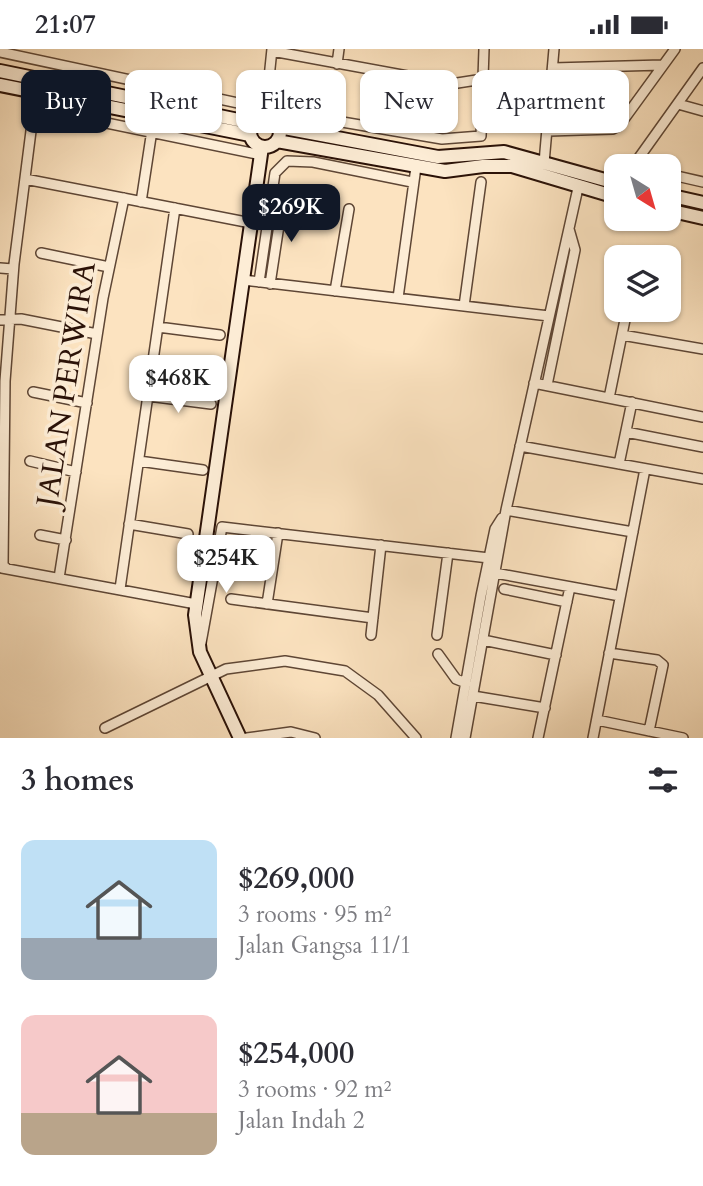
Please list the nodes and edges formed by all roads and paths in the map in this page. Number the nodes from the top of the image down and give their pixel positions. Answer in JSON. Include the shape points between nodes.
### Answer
{"nodes":[{"id":1,"x":339,"y":49,"type":"edge"},
{"id":2,"x":484,"y":49,"type":"edge"},
{"id":3,"x":554,"y":49,"type":"edge"},
{"id":4,"x":675,"y":49,"type":"edge"},
{"id":5,"x":272,"y":50,"type":"edge"},
{"id":6,"x":0,"y":53,"type":"edge"},
{"id":7,"x":36,"y":60,"type":"junction"},
{"id":8,"x":337,"y":64,"type":"junction"},
{"id":9,"x":662,"y":65,"type":"junction"},
{"id":10,"x":553,"y":68,"type":"joint"},
{"id":11,"x":703,"y":68,"type":"edge"},
{"id":12,"x":35,"y":70,"type":"edge"},
{"id":13,"x":268,"y":70,"type":"edge"},
{"id":14,"x":483,"y":70,"type":"edge"},
{"id":15,"x":0,"y":71,"type":"edge"},
{"id":16,"x":21,"y":75,"type":"edge"},
{"id":17,"x":472,"y":81,"type":"edge"},
{"id":18,"x":0,"y":85,"type":"edge"},
{"id":19,"x":21,"y":89,"type":"edge"},
{"id":20,"x":111,"y":93,"type":"edge"},
{"id":21,"x":678,"y":104,"type":"junction"},
{"id":22,"x":703,"y":111,"type":"edge"},
{"id":23,"x":629,"y":112,"type":"edge"},
{"id":24,"x":236,"y":115,"type":"edge"},
{"id":25,"x":236,"y":117,"type":"edge"},
{"id":26,"x":346,"y":130,"type":"edge"},
{"id":27,"x":31,"y":133,"type":"edge"},
{"id":28,"x":152,"y":133,"type":"edge"},
{"id":29,"x":158,"y":133,"type":"edge"},
{"id":30,"x":256,"y":133,"type":"edge"},
{"id":31,"x":278,"y":133,"type":"edge"},
{"id":32,"x":311,"y":133,"type":"edge"},
{"id":33,"x":481,"y":133,"type":"edge"},
{"id":34,"x":549,"y":133,"type":"edge"},
{"id":35,"x":276,"y":141,"type":"junction"},
{"id":36,"x":314,"y":148,"type":"junction"},
{"id":37,"x":261,"y":151,"type":"junction"},
{"id":38,"x":643,"y":154,"type":"edge"},
{"id":39,"x":544,"y":163,"type":"junction"},
{"id":40,"x":326,"y":165,"type":"junction"},
{"id":41,"x":416,"y":167,"type":"junction"},
{"id":42,"x":681,"y":177,"type":"edge"},
{"id":43,"x":25,"y":179,"type":"junction"},
{"id":44,"x":604,"y":180,"type":"edge"},
{"id":45,"x":412,"y":182,"type":"junction"},
{"id":46,"x":481,"y":182,"type":"dead end"},
{"id":47,"x":703,"y":182,"type":"edge"},
{"id":48,"x":578,"y":188,"type":"junction"},
{"id":49,"x":604,"y":194,"type":"edge"},
{"id":50,"x":124,"y":198,"type":"junction"},
{"id":51,"x":681,"y":198,"type":"edge"},
{"id":52,"x":283,"y":199,"type":"dead end"},
{"id":53,"x":141,"y":202,"type":"junction"},
{"id":54,"x":703,"y":203,"type":"edge"},
{"id":55,"x":175,"y":208,"type":"junction"},
{"id":56,"x":348,"y":209,"type":"dead end"},
{"id":57,"x":681,"y":213,"type":"edge"},
{"id":58,"x":703,"y":218,"type":"edge"},
{"id":59,"x":251,"y":223,"type":"junction"},
{"id":60,"x":569,"y":229,"type":"junction"},
{"id":61,"x":41,"y":253,"type":"dead end"},
{"id":62,"x":109,"y":267,"type":"junction"},
{"id":63,"x":0,"y":268,"type":"edge"},
{"id":64,"x":13,"y":269,"type":"junction"},
{"id":65,"x":243,"y":281,"type":"junction"},
{"id":66,"x":259,"y":282,"type":"junction"},
{"id":67,"x":270,"y":284,"type":"junction"},
{"id":68,"x":335,"y":291,"type":"junction"},
{"id":69,"x":398,"y":298,"type":"junction"},
{"id":70,"x":464,"y":306,"type":"junction"},
{"id":71,"x":549,"y":316,"type":"junction"},
{"id":72,"x":5,"y":320,"type":"edge"},
{"id":73,"x":625,"y":322,"type":"edge"},
{"id":74,"x":158,"y":327,"type":"junction"},
{"id":75,"x":97,"y":334,"type":"junction"},
{"id":76,"x":220,"y":335,"type":"dead end"},
{"id":77,"x":622,"y":335,"type":"junction"},
{"id":78,"x":703,"y":349,"type":"edge"},
{"id":79,"x":534,"y":383,"type":"junction"},
{"id":80,"x":547,"y":385,"type":"junction"},
{"id":81,"x":2,"y":390,"type":"edge"},
{"id":82,"x":33,"y":392,"type":"dead end"},
{"id":83,"x":148,"y":396,"type":"junction"},
{"id":84,"x":609,"y":398,"type":"junction"},
{"id":85,"x":86,"y":403,"type":"junction"},
{"id":86,"x":632,"y":403,"type":"junction"},
{"id":87,"x":211,"y":404,"type":"dead end"},
{"id":88,"x":703,"y":417,"type":"edge"},
{"id":89,"x":626,"y":432,"type":"junction"},
{"id":90,"x":520,"y":446,"type":"junction"},
{"id":91,"x":703,"y":447,"type":"edge"},
{"id":92,"x":30,"y":461,"type":"dead end"},
{"id":93,"x":139,"y":461,"type":"junction"},
{"id":94,"x":619,"y":464,"type":"junction"},
{"id":95,"x":645,"y":469,"type":"junction"},
{"id":96,"x":203,"y":470,"type":"dead end"},
{"id":97,"x":76,"y":472,"type":"junction"},
{"id":98,"x":703,"y":479,"type":"edge"},
{"id":99,"x":2,"y":484,"type":"edge"},
{"id":100,"x":506,"y":510,"type":"junction"},
{"id":101,"x":130,"y":524,"type":"junction"},
{"id":102,"x":633,"y":532,"type":"junction"},
{"id":103,"x":278,"y":533,"type":"junction"},
{"id":104,"x":188,"y":534,"type":"dead end"},
{"id":105,"x":40,"y":535,"type":"dead end"},
{"id":106,"x":66,"y":540,"type":"junction"},
{"id":107,"x":381,"y":545,"type":"junction"},
{"id":108,"x":448,"y":553,"type":"junction"},
{"id":109,"x":489,"y":558,"type":"junction"},
{"id":110,"x":3,"y":568,"type":"edge"},
{"id":111,"x":495,"y":573,"type":"junction"},
{"id":112,"x":60,"y":578,"type":"junction"},
{"id":113,"x":570,"y":587,"type":"junction"},
{"id":114,"x":120,"y":589,"type":"junction"},
{"id":115,"x":504,"y":589,"type":"dead end"},
{"id":116,"x":621,"y":596,"type":"junction"},
{"id":117,"x":231,"y":599,"type":"dead end"},
{"id":118,"x":567,"y":602,"type":"junction"},
{"id":119,"x":196,"y":604,"type":"junction"},
{"id":120,"x":267,"y":604,"type":"junction"},
{"id":121,"x":373,"y":618,"type":"junction"},
{"id":122,"x":371,"y":635,"type":"dead end"},
{"id":123,"x":437,"y":635,"type":"dead end"},
{"id":124,"x":483,"y":640,"type":"junction"},
{"id":125,"x":199,"y":649,"type":"junction"},
{"id":126,"x":610,"y":653,"type":"junction"},
{"id":127,"x":438,"y":654,"type":"dead end"},
{"id":128,"x":556,"y":655,"type":"junction"},
{"id":129,"x":210,"y":676,"type":"junction"},
{"id":130,"x":466,"y":684,"type":"junction"},
{"id":131,"x":472,"y":696,"type":"junction"},
{"id":132,"x":545,"y":708,"type":"junction"},
{"id":133,"x":597,"y":720,"type":"junction"},
{"id":134,"x":105,"y":728,"type":"dead end"},
{"id":135,"x":649,"y":731,"type":"junction"},
{"id":136,"x":240,"y":738,"type":"edge"},
{"id":137,"x":247,"y":738,"type":"edge"},
{"id":138,"x":314,"y":738,"type":"edge"},
{"id":139,"x":416,"y":738,"type":"edge"},
{"id":140,"x":456,"y":738,"type":"edge"},
{"id":141,"x":465,"y":738,"type":"edge"},
{"id":142,"x":538,"y":738,"type":"edge"},
{"id":143,"x":593,"y":738,"type":"edge"},
{"id":144,"x":683,"y":738,"type":"edge"}],
"edges":[{"from":1,"to":8,"type":"street"},
{"from":2,"to":14,"type":"street"},
{"from":3,"to":10,"type":"street"},
{"from":4,"to":9,"type":"street"},
{"from":5,"to":8,"type":"street"},
{"from":5,"to":13,"type":"street"},
{"from":6,"to":7,"type":"street"},
{"from":7,"to":12,"type":"street"},
{"from":7,"to":24,"type":"street"},
{"from":8,"to":17,"type":"street","via":[[451,84]]},
{"from":9,"to":10,"type":"street"},
{"from":9,"to":23,"type":"street"},
{"from":11,"to":21,"type":"street"},
{"from":15,"to":16,"type":"main road"},
{"from":18,"to":19,"type":"main road"},
{"from":20,"to":25,"type":"main road"},
{"from":21,"to":22,"type":"street"},
{"from":21,"to":38,"type":"street"},
{"from":26,"to":33,"type":"street","via":[[442,139]]},
{"from":27,"to":43,"type":"street"},
{"from":28,"to":53,"type":"street"},
{"from":29,"to":37,"type":"street"},
{"from":30,"to":37,"type":"main road","via":[[255,143]]},
{"from":31,"to":35,"type":"main road"},
{"from":32,"to":39,"type":"main road","via":[[438,157],[504,152]]},
{"from":34,"to":39,"type":"street"},
{"from":35,"to":36,"type":"main road"},
{"from":35,"to":37,"type":"main road"},
{"from":36,"to":40,"type":"street"},
{"from":36,"to":41,"type":"main road"},
{"from":37,"to":59,"type":"main road"},
{"from":39,"to":44,"type":"main road"},
{"from":40,"to":45,"type":"street"},
{"from":40,"to":66,"type":"street","via":[[287,161],[275,173]]},
{"from":41,"to":45,"type":"street"},
{"from":41,"to":48,"type":"main road","via":[[445,171],[512,166]]},
{"from":42,"to":47,"type":"street"},
{"from":43,"to":50,"type":"street"},
{"from":43,"to":64,"type":"street"},
{"from":45,"to":69,"type":"street"},
{"from":46,"to":70,"type":"street"},
{"from":48,"to":49,"type":"main road"},
{"from":48,"to":60,"type":"street"},
{"from":50,"to":53,"type":"street"},
{"from":50,"to":62,"type":"street","name":"JALAN PERWIRA"},
{"from":51,"to":54,"type":"main road"},
{"from":52,"to":67,"type":"street"},
{"from":53,"to":55,"type":"street"},
{"from":55,"to":59,"type":"street"},
{"from":55,"to":74,"type":"street"},
{"from":56,"to":68,"type":"street"},
{"from":57,"to":58,"type":"main road"},
{"from":59,"to":65,"type":"main road"},
{"from":60,"to":71,"type":"street"},
{"from":60,"to":80,"type":"street","via":[[575,250]]},
{"from":61,"to":62,"type":"street"},
{"from":62,"to":75,"type":"street","name":"JALAN PERWIRA"},
{"from":63,"to":64,"type":"street"},
{"from":64,"to":72,"type":"street"},
{"from":65,"to":66,"type":"street"},
{"from":65,"to":119,"type":"main road"},
{"from":66,"to":67,"type":"street"},
{"from":67,"to":68,"type":"street"},
{"from":68,"to":69,"type":"street"},
{"from":69,"to":70,"type":"street"},
{"from":70,"to":71,"type":"street"},
{"from":71,"to":79,"type":"street"},
{"from":72,"to":75,"type":"street"},
{"from":72,"to":81,"type":"street"},
{"from":73,"to":77,"type":"street"},
{"from":74,"to":76,"type":"street"},
{"from":74,"to":83,"type":"street"},
{"from":75,"to":85,"type":"street","name":"JALAN PERWIRA"},
{"from":77,"to":78,"type":"street"},
{"from":77,"to":84,"type":"street"},
{"from":79,"to":80,"type":"street"},
{"from":79,"to":90,"type":"street"},
{"from":80,"to":84,"type":"street"},
{"from":81,"to":99,"type":"street"},
{"from":82,"to":85,"type":"street"},
{"from":83,"to":87,"type":"street"},
{"from":83,"to":93,"type":"street"},
{"from":84,"to":86,"type":"street"},
{"from":85,"to":97,"type":"street","name":"JALAN PERWIRA"},
{"from":86,"to":88,"type":"street"},
{"from":86,"to":89,"type":"street"},
{"from":89,"to":91,"type":"street"},
{"from":89,"to":94,"type":"street"},
{"from":90,"to":94,"type":"street"},
{"from":90,"to":100,"type":"street"},
{"from":92,"to":97,"type":"street"},
{"from":93,"to":96,"type":"street"},
{"from":93,"to":101,"type":"street"},
{"from":94,"to":95,"type":"street"},
{"from":95,"to":98,"type":"street"},
{"from":95,"to":102,"type":"street"},
{"from":97,"to":106,"type":"street","name":"JALAN PERWIRA"},
{"from":99,"to":110,"type":"street"},
{"from":100,"to":102,"type":"street"},
{"from":100,"to":109,"type":"street","via":[[495,529]]},
{"from":100,"to":111,"type":"street"},
{"from":101,"to":104,"type":"street"},
{"from":101,"to":114,"type":"street"},
{"from":102,"to":116,"type":"street"},
{"from":103,"to":107,"type":"street"},
{"from":103,"to":120,"type":"street"},
{"from":103,"to":125,"type":"street","via":[[222,527]]},
{"from":105,"to":106,"type":"street"},
{"from":106,"to":112,"type":"street","name":"JALAN PERWIRA"},
{"from":107,"to":108,"type":"street"},
{"from":107,"to":121,"type":"street"},
{"from":108,"to":109,"type":"street"},
{"from":108,"to":123,"type":"street"},
{"from":109,"to":130,"type":"street"},
{"from":110,"to":112,"type":"street"},
{"from":111,"to":113,"type":"street"},
{"from":111,"to":124,"type":"street"},
{"from":112,"to":114,"type":"street"},
{"from":113,"to":116,"type":"street"},
{"from":113,"to":118,"type":"street"},
{"from":114,"to":119,"type":"street"},
{"from":115,"to":118,"type":"street"},
{"from":116,"to":126,"type":"street"},
{"from":117,"to":120,"type":"street"},
{"from":118,"to":128,"type":"street"},
{"from":119,"to":125,"type":"main road"},
{"from":120,"to":121,"type":"street"},
{"from":121,"to":122,"type":"street"},
{"from":124,"to":128,"type":"street"},
{"from":124,"to":131,"type":"street"},
{"from":125,"to":129,"type":"main road"},
{"from":126,"to":133,"type":"street"},
{"from":126,"to":135,"type":"street","via":[[657,660],[663,665]]},
{"from":127,"to":130,"type":"street","via":[[456,679]]},
{"from":128,"to":132,"type":"street"},
{"from":129,"to":134,"type":"street"},
{"from":129,"to":136,"type":"main road"},
{"from":129,"to":139,"type":"street","via":[[236,667],[285,661],[345,671],[379,695]]},
{"from":130,"to":140,"type":"street"},
{"from":131,"to":132,"type":"street"},
{"from":131,"to":141,"type":"street"},
{"from":132,"to":142,"type":"street"},
{"from":133,"to":135,"type":"street"},
{"from":133,"to":143,"type":"street"},
{"from":135,"to":144,"type":"street"},
{"from":137,"to":138,"type":"street","via":[[291,732]]}]}
